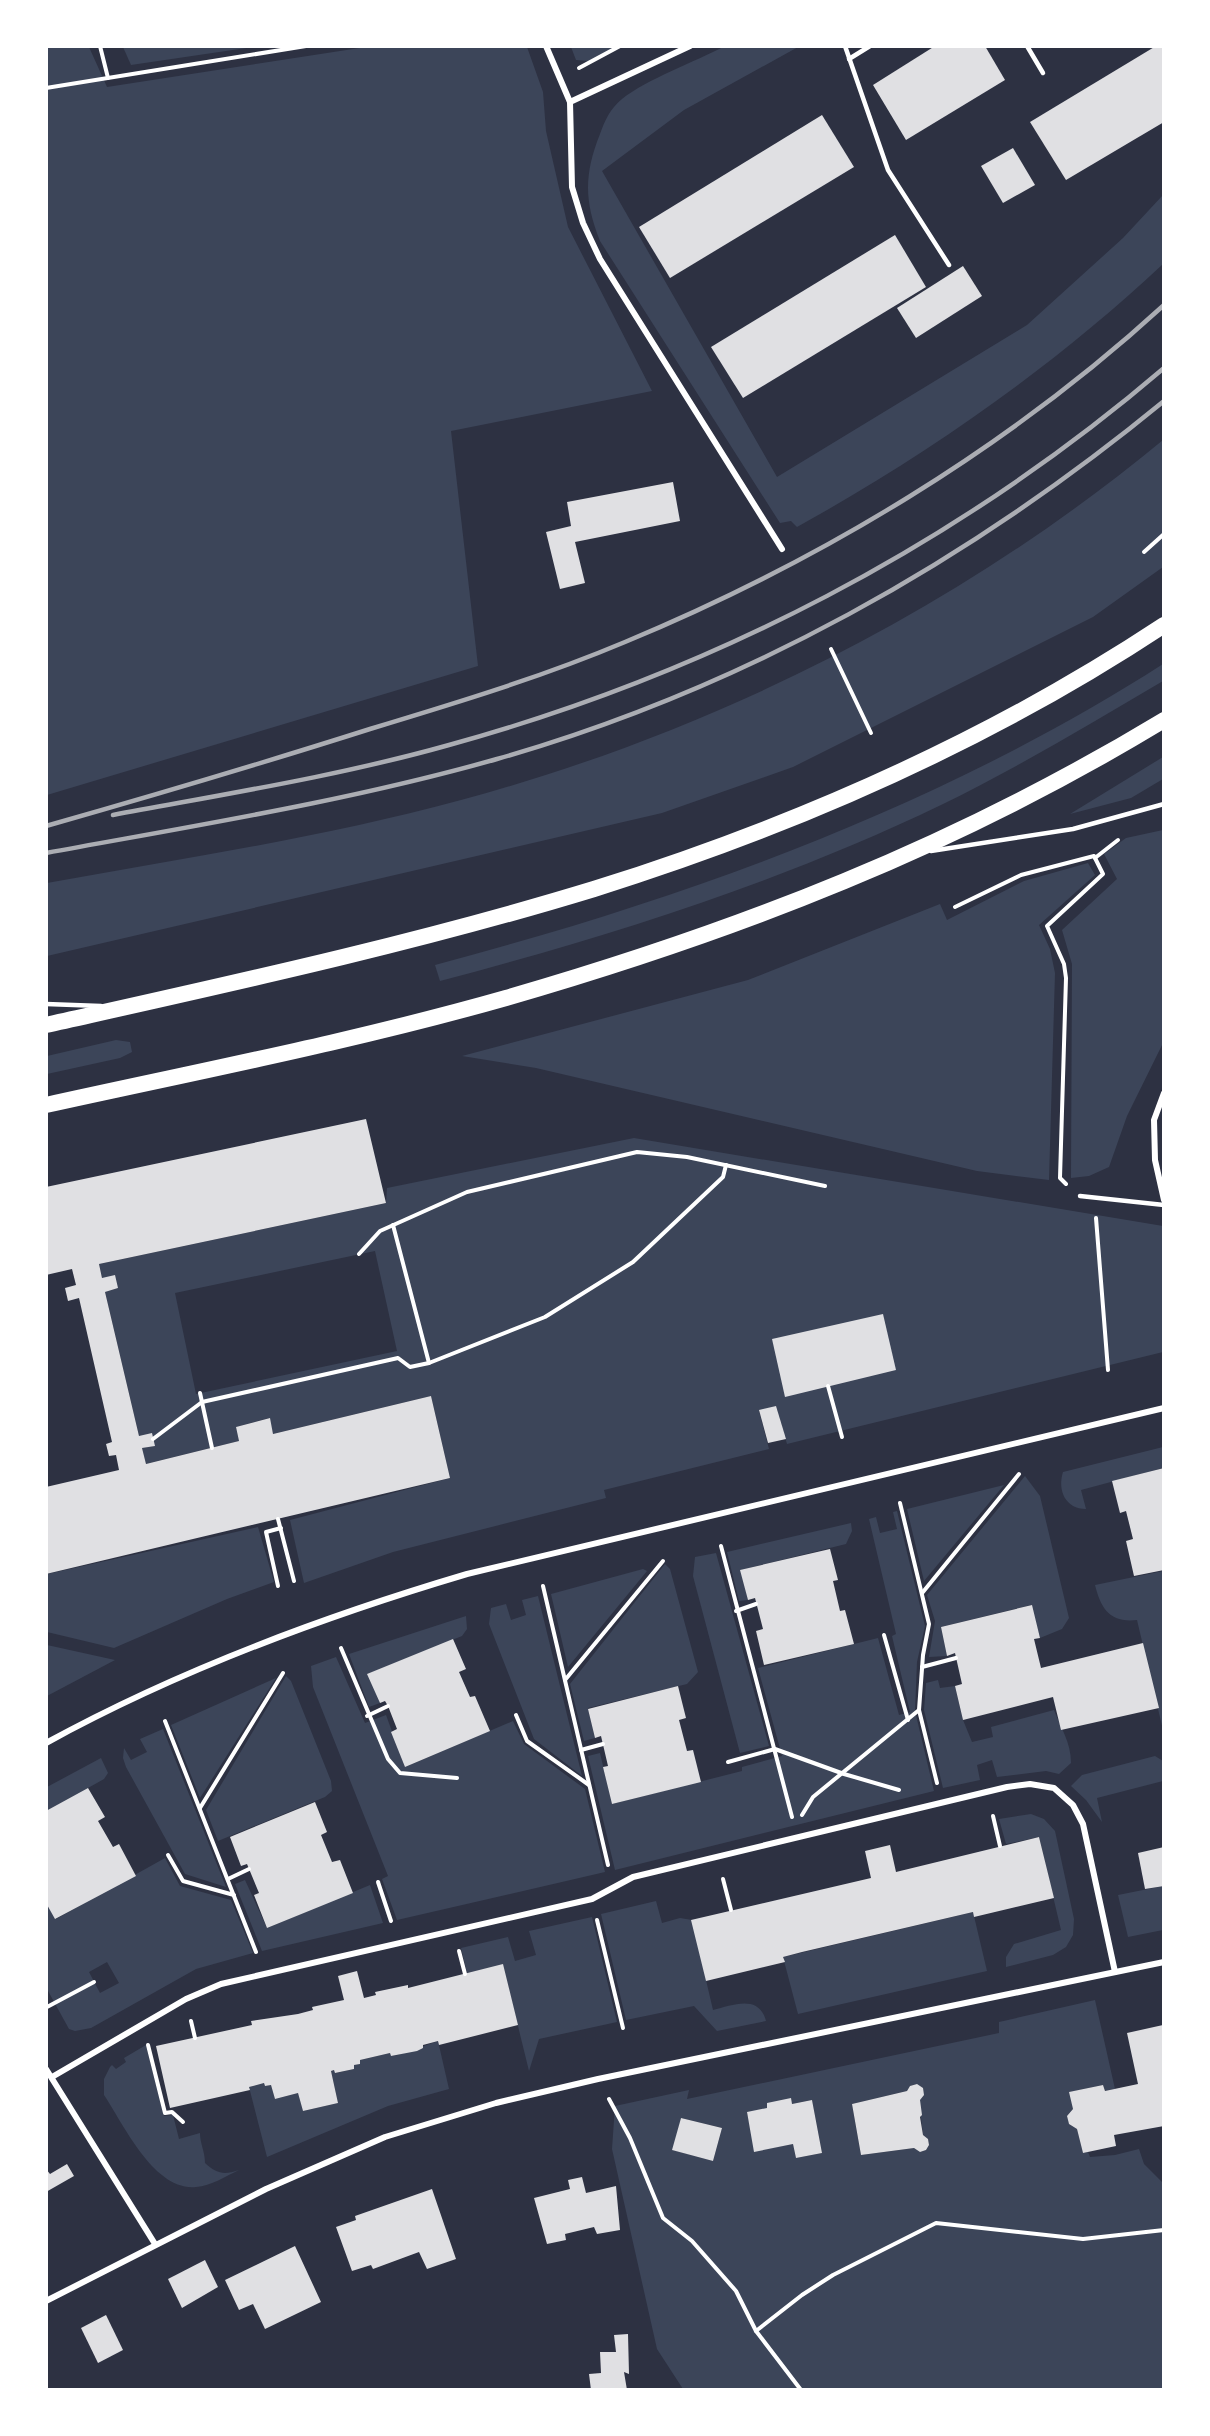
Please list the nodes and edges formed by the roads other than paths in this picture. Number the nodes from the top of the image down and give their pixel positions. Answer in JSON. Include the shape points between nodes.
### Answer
{"nodes":[{"id":1,"x":546,"y":46,"type":"edge"},
{"id":2,"x":690,"y":46,"type":"edge"},
{"id":3,"x":845,"y":46,"type":"edge"},
{"id":4,"x":870,"y":46,"type":"edge"},
{"id":5,"x":1027,"y":46,"type":"edge"},
{"id":6,"x":849,"y":59,"type":"junction"},
{"id":7,"x":1043,"y":73,"type":"dead end"},
{"id":8,"x":570,"y":102,"type":"junction"},
{"id":9,"x":949,"y":265,"type":"dead end"},
{"id":10,"x":782,"y":549,"type":"dead end"},
{"id":11,"x":1164,"y":625,"type":"edge"},
{"id":12,"x":1164,"y":720,"type":"edge"},
{"id":13,"x":1163,"y":806,"type":"edge"},
{"id":14,"x":914,"y":853,"type":"junction"},
{"id":15,"x":46,"y":1004,"type":"edge"},
{"id":16,"x":128,"y":1006,"type":"junction"},
{"id":17,"x":46,"y":1025,"type":"edge"},
{"id":18,"x":1164,"y":1093,"type":"edge"},
{"id":19,"x":46,"y":1105,"type":"edge"},
{"id":20,"x":1080,"y":1196,"type":"road end"},
{"id":21,"x":1164,"y":1200,"type":"edge"},
{"id":22,"x":1164,"y":1205,"type":"edge"},
{"id":23,"x":1164,"y":1408,"type":"edge"},
{"id":24,"x":46,"y":1743,"type":"edge"},
{"id":25,"x":1164,"y":1962,"type":"edge"},
{"id":26,"x":1115,"y":1972,"type":"junction"},
{"id":27,"x":46,"y":2068,"type":"edge"},
{"id":28,"x":52,"y":2077,"type":"junction"},
{"id":29,"x":155,"y":2244,"type":"junction"},
{"id":30,"x":46,"y":2301,"type":"edge"}],
"edges":[{"from":1,"to":8,"type":"street"},
{"from":2,"to":8,"type":"street"},
{"from":3,"to":6,"type":"lane"},
{"from":4,"to":6,"type":"lane"},
{"from":5,"to":7,"type":"lane"},
{"from":6,"to":9,"type":"lane","via":[[888,170]]},
{"from":8,"to":10,"type":"street","via":[[572,187],[600,259]]},
{"from":11,"to":16,"type":"highway","via":[[942,750],[838,798],[732,840],[518,910]]},
{"from":12,"to":14,"type":"highway","via":[[1012,805]]},
{"from":13,"to":14,"type":"lane","via":[[1073,829]]},
{"from":14,"to":19,"type":"highway","via":[[711,934],[513,996]]},
{"from":15,"to":16,"type":"lane"},
{"from":16,"to":17,"type":"highway"},
{"from":18,"to":21,"type":"street","via":[[1154,1120],[1155,1160]]},
{"from":20,"to":22,"type":"lane"},
{"from":23,"to":24,"type":"street","via":[[409,1591],[177,1678]]},
{"from":25,"to":26,"type":"street"},
{"from":26,"to":28,"type":"street","via":[[1083,1824],[1073,1805],[1054,1788],[1030,1785],[941,1802],[633,1877],[592,1899],[221,1983],[186,1999]]},
{"from":26,"to":29,"type":"street","via":[[496,2103],[385,2137],[266,2189]]},
{"from":27,"to":28,"type":"street"},
{"from":28,"to":29,"type":"street"},
{"from":29,"to":30,"type":"street"}]}
